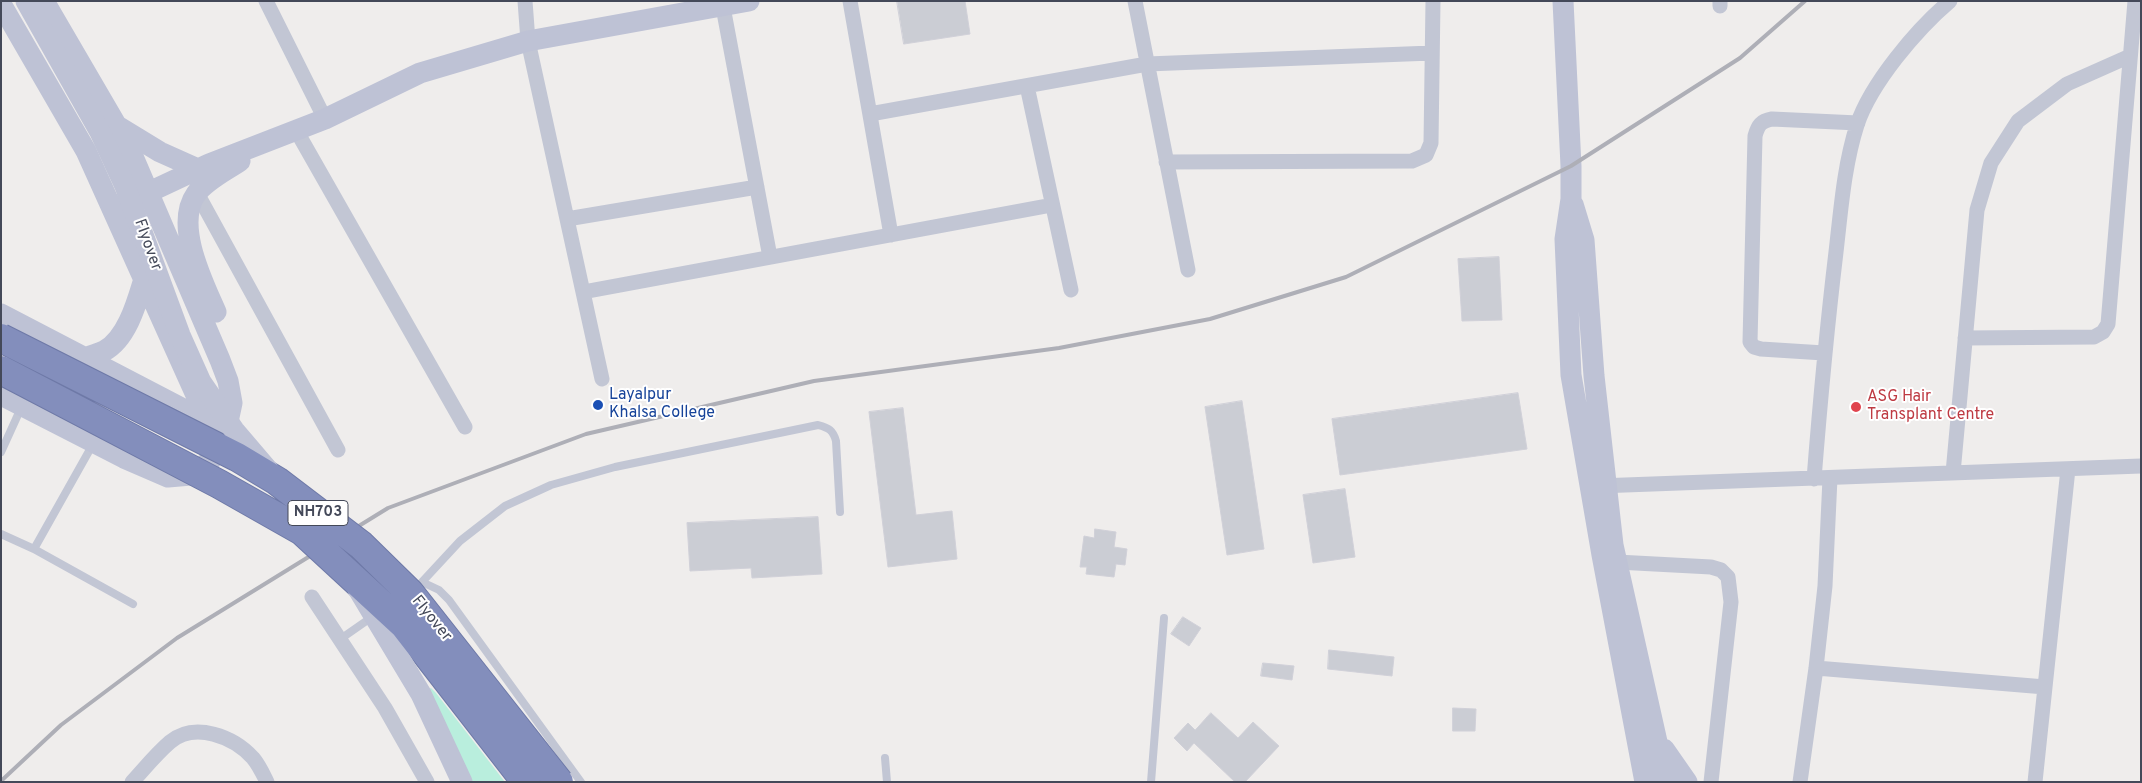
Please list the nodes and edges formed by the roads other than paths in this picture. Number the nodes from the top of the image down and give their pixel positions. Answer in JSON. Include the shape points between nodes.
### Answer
{"nodes":[{"id":1,"x":26,"y":1,"type":"edge"},
{"id":2,"x":44,"y":1,"type":"edge"},
{"id":3,"x":266,"y":1,"type":"edge"},
{"id":4,"x":525,"y":1,"type":"edge"},
{"id":5,"x":749,"y":1,"type":"edge"},
{"id":6,"x":850,"y":1,"type":"edge"},
{"id":7,"x":1135,"y":1,"type":"edge"},
{"id":8,"x":1433,"y":1,"type":"edge"},
{"id":9,"x":1563,"y":1,"type":"edge"},
{"id":10,"x":1950,"y":1,"type":"edge"},
{"id":11,"x":2135,"y":1,"type":"edge"},
{"id":12,"x":1,"y":4,"type":"edge"},
{"id":13,"x":723,"y":7,"type":"junction"},
{"id":14,"x":528,"y":42,"type":"junction"},
{"id":15,"x":1432,"y":54,"type":"junction"},
{"id":16,"x":2130,"y":56,"type":"junction"},
{"id":17,"x":1147,"y":64,"type":"junction"},
{"id":18,"x":1027,"y":86,"type":"junction"},
{"id":19,"x":870,"y":114,"type":"junction"},
{"id":20,"x":325,"y":119,"type":"junction"},
{"id":21,"x":1858,"y":123,"type":"junction"},
{"id":22,"x":117,"y":125,"type":"junction"},
{"id":23,"x":296,"y":130,"type":"junction"},
{"id":24,"x":274,"y":139,"type":"junction"},
{"id":25,"x":1166,"y":162,"type":"junction"},
{"id":26,"x":198,"y":169,"type":"junction"},
{"id":27,"x":757,"y":187,"type":"junction"},
{"id":28,"x":148,"y":192,"type":"junction"},
{"id":29,"x":197,"y":193,"type":"junction"},
{"id":30,"x":1052,"y":205,"type":"junction"},
{"id":31,"x":113,"y":209,"type":"junction"},
{"id":32,"x":567,"y":219,"type":"junction"},
{"id":33,"x":891,"y":235,"type":"junction"},
{"id":34,"x":770,"y":257,"type":"junction"},
{"id":35,"x":1188,"y":270,"type":"dead end"},
{"id":36,"x":144,"y":279,"type":"junction"},
{"id":37,"x":1070,"y":290,"type":"dead end"},
{"id":38,"x":583,"y":292,"type":"junction"},
{"id":39,"x":1,"y":314,"type":"edge"},
{"id":40,"x":1,"y":338,"type":"edge"},
{"id":41,"x":1965,"y":338,"type":"junction"},
{"id":42,"x":1824,"y":353,"type":"junction"},
{"id":43,"x":85,"y":358,"type":"junction"},
{"id":44,"x":1,"y":370,"type":"edge"},
{"id":45,"x":602,"y":379,"type":"dead end"},
{"id":46,"x":228,"y":386,"type":"junction"},
{"id":47,"x":1,"y":395,"type":"edge"},
{"id":48,"x":22,"y":406,"type":"junction"},
{"id":49,"x":465,"y":427,"type":"dead end"},
{"id":50,"x":226,"y":431,"type":"junction"},
{"id":51,"x":94,"y":443,"type":"junction"},
{"id":52,"x":338,"y":450,"type":"dead end"},
{"id":53,"x":1,"y":452,"type":"edge"},
{"id":54,"x":2141,"y":466,"type":"edge"},
{"id":55,"x":2068,"y":468,"type":"junction"},
{"id":56,"x":1952,"y":473,"type":"junction"},
{"id":57,"x":1830,"y":478,"type":"junction"},
{"id":58,"x":1814,"y":479,"type":"junction"},
{"id":59,"x":277,"y":481,"type":"junction"},
{"id":60,"x":1598,"y":486,"type":"junction"},
{"id":61,"x":840,"y":512,"type":"dead end"},
{"id":62,"x":1,"y":534,"type":"edge"},
{"id":63,"x":34,"y":549,"type":"junction"},
{"id":64,"x":1617,"y":562,"type":"junction"},
{"id":65,"x":352,"y":577,"type":"junction"},
{"id":66,"x":422,"y":582,"type":"junction"},
{"id":67,"x":312,"y":597,"type":"dead end"},
{"id":68,"x":400,"y":598,"type":"dead end"},
{"id":69,"x":392,"y":603,"type":"dead end"},
{"id":70,"x":132,"y":604,"type":"dead end"},
{"id":71,"x":1164,"y":618,"type":"dead end"},
{"id":72,"x":339,"y":640,"type":"junction"},
{"id":73,"x":1816,"y":668,"type":"junction"},
{"id":74,"x":2045,"y":687,"type":"junction"},
{"id":75,"x":1658,"y":740,"type":"junction"},
{"id":76,"x":885,"y":758,"type":"dead end"},
{"id":77,"x":132,"y":782,"type":"edge"},
{"id":78,"x":268,"y":782,"type":"edge"},
{"id":79,"x":427,"y":782,"type":"edge"},
{"id":80,"x":462,"y":782,"type":"edge"},
{"id":81,"x":526,"y":782,"type":"edge"},
{"id":82,"x":559,"y":782,"type":"edge"},
{"id":83,"x":581,"y":782,"type":"edge"},
{"id":84,"x":887,"y":782,"type":"edge"},
{"id":85,"x":1152,"y":782,"type":"edge"},
{"id":86,"x":1645,"y":782,"type":"edge"},
{"id":87,"x":1666,"y":782,"type":"edge"},
{"id":88,"x":1687,"y":782,"type":"edge"},
{"id":89,"x":1711,"y":782,"type":"edge"},
{"id":90,"x":1800,"y":782,"type":"edge"},
{"id":91,"x":2035,"y":782,"type":"edge"}],
"edges":[{"from":1,"to":59,"type":"street","name":"Flyover","bridge":true,"via":[[125,186],[180,335],[201,382],[234,430]]},
{"from":2,"to":22,"type":"street"},
{"from":3,"to":20,"type":"street"},
{"from":4,"to":14,"type":"street"},
{"from":5,"to":13,"type":"street"},
{"from":6,"to":19,"type":"street"},
{"from":7,"to":17,"type":"street"},
{"from":8,"to":15,"type":"street"},
{"from":9,"to":60,"type":"street","via":[[1571,199],[1584,240]]},
{"from":10,"to":21,"type":"street","via":[[1909,42],[1876,88]]},
{"from":11,"to":16,"type":"street"},
{"from":12,"to":31,"type":"street","via":[[86,151]]},
{"from":13,"to":14,"type":"street"},
{"from":13,"to":27,"type":"street"},
{"from":14,"to":20,"type":"street","via":[[420,73]]},
{"from":14,"to":32,"type":"street"},
{"from":15,"to":17,"type":"street"},
{"from":15,"to":25,"type":"street","via":[[1431,143],[1426,155],[1412,161]]},
{"from":16,"to":41,"type":"street","via":[[2066,84],[2018,121],[1991,163],[1977,210]]},
{"from":16,"to":41,"type":"street","via":[[2108,324],[2103,332],[2094,336]]},
{"from":17,"to":18,"type":"street"},
{"from":17,"to":25,"type":"street"},
{"from":18,"to":19,"type":"street"},
{"from":18,"to":30,"type":"street"},
{"from":19,"to":33,"type":"street"},
{"from":20,"to":23,"type":"street"},
{"from":21,"to":42,"type":"street","via":[[1845,173]]},
{"from":21,"to":42,"type":"street","via":[[1772,119],[1763,121],[1755,136],[1750,342],[1761,349]]},
{"from":22,"to":26,"type":"street","via":[[154,148]]},
{"from":22,"to":28,"type":"street"},
{"from":23,"to":24,"type":"street"},
{"from":23,"to":49,"type":"street"},
{"from":24,"to":26,"type":"street"},
{"from":24,"to":29,"type":"street"},
{"from":25,"to":35,"type":"street"},
{"from":26,"to":28,"type":"street"},
{"from":27,"to":32,"type":"street"},
{"from":27,"to":34,"type":"street"},
{"from":28,"to":31,"type":"street"},
{"from":28,"to":46,"type":"street","via":[[220,360]]},
{"from":29,"to":46,"type":"street","via":[[188,225],[194,260],[233,356]]},
{"from":29,"to":52,"type":"street"},
{"from":30,"to":33,"type":"street"},
{"from":30,"to":37,"type":"street"},
{"from":31,"to":36,"type":"street"},
{"from":32,"to":38,"type":"street"},
{"from":33,"to":34,"type":"street"},
{"from":34,"to":38,"type":"street"},
{"from":36,"to":43,"type":"street","via":[[130,321],[106,350]]},
{"from":36,"to":50,"type":"street","via":[[195,393]]},
{"from":38,"to":45,"type":"street"},
{"from":39,"to":43,"type":"street"},
{"from":40,"to":59,"type":"highway","name":"Flyover","number":"NH703","bridge":true},
{"from":41,"to":56,"type":"street"},
{"from":42,"to":58,"type":"street"},
{"from":43,"to":50,"type":"street"},
{"from":44,"to":65,"type":"highway","name":"Flyover","number":"NH703","bridge":true,"via":[[294,527]]},
{"from":46,"to":50,"type":"street","via":[[232,403]]},
{"from":47,"to":48,"type":"street"},
{"from":48,"to":51,"type":"street"},
{"from":48,"to":53,"type":"lane"},
{"from":50,"to":51,"type":"street","via":[[211,460],[191,475],[168,477]]},
{"from":51,"to":63,"type":"lane"},
{"from":54,"to":55,"type":"street"},
{"from":55,"to":56,"type":"street"},
{"from":55,"to":74,"type":"street"},
{"from":56,"to":57,"type":"street"},
{"from":57,"to":58,"type":"street"},
{"from":57,"to":73,"type":"street","via":[[1825,586]]},
{"from":58,"to":60,"type":"street"},
{"from":59,"to":82,"type":"highway","name":"Flyover","number":"NH703","bridge":true,"via":[[361,545],[410,593]]},
{"from":60,"to":64,"type":"street"},
{"from":60,"to":86,"type":"street"},
{"from":61,"to":66,"type":"lane","via":[[834,433],[818,425],[615,467],[551,485],[505,506],[460,541]]},
{"from":62,"to":63,"type":"lane"},
{"from":63,"to":70,"type":"lane"},
{"from":64,"to":75,"type":"street"},
{"from":64,"to":89,"type":"street","via":[[1711,567],[1728,577],[1731,602]]},
{"from":65,"to":80,"type":"street","name":"Flyover","bridge":true,"via":[[421,694]]},
{"from":65,"to":81,"type":"highway","name":"Flyover","number":"NH703","bridge":true,"via":[[404,625]]},
{"from":66,"to":68,"type":"lane"},
{"from":66,"to":83,"type":"lane","via":[[439,590],[449,600]]},
{"from":67,"to":72,"type":"street"},
{"from":69,"to":72,"type":"lane"},
{"from":71,"to":85,"type":"lane"},
{"from":72,"to":79,"type":"street","via":[[385,708]]},
{"from":73,"to":74,"type":"street"},
{"from":73,"to":90,"type":"street"},
{"from":74,"to":91,"type":"street"},
{"from":75,"to":87,"type":"street"},
{"from":75,"to":88,"type":"street"},
{"from":76,"to":84,"type":"lane"},
{"from":77,"to":78,"type":"street","via":[[171,741],[193,732],[217,735],[237,744],[255,760]]}]}
